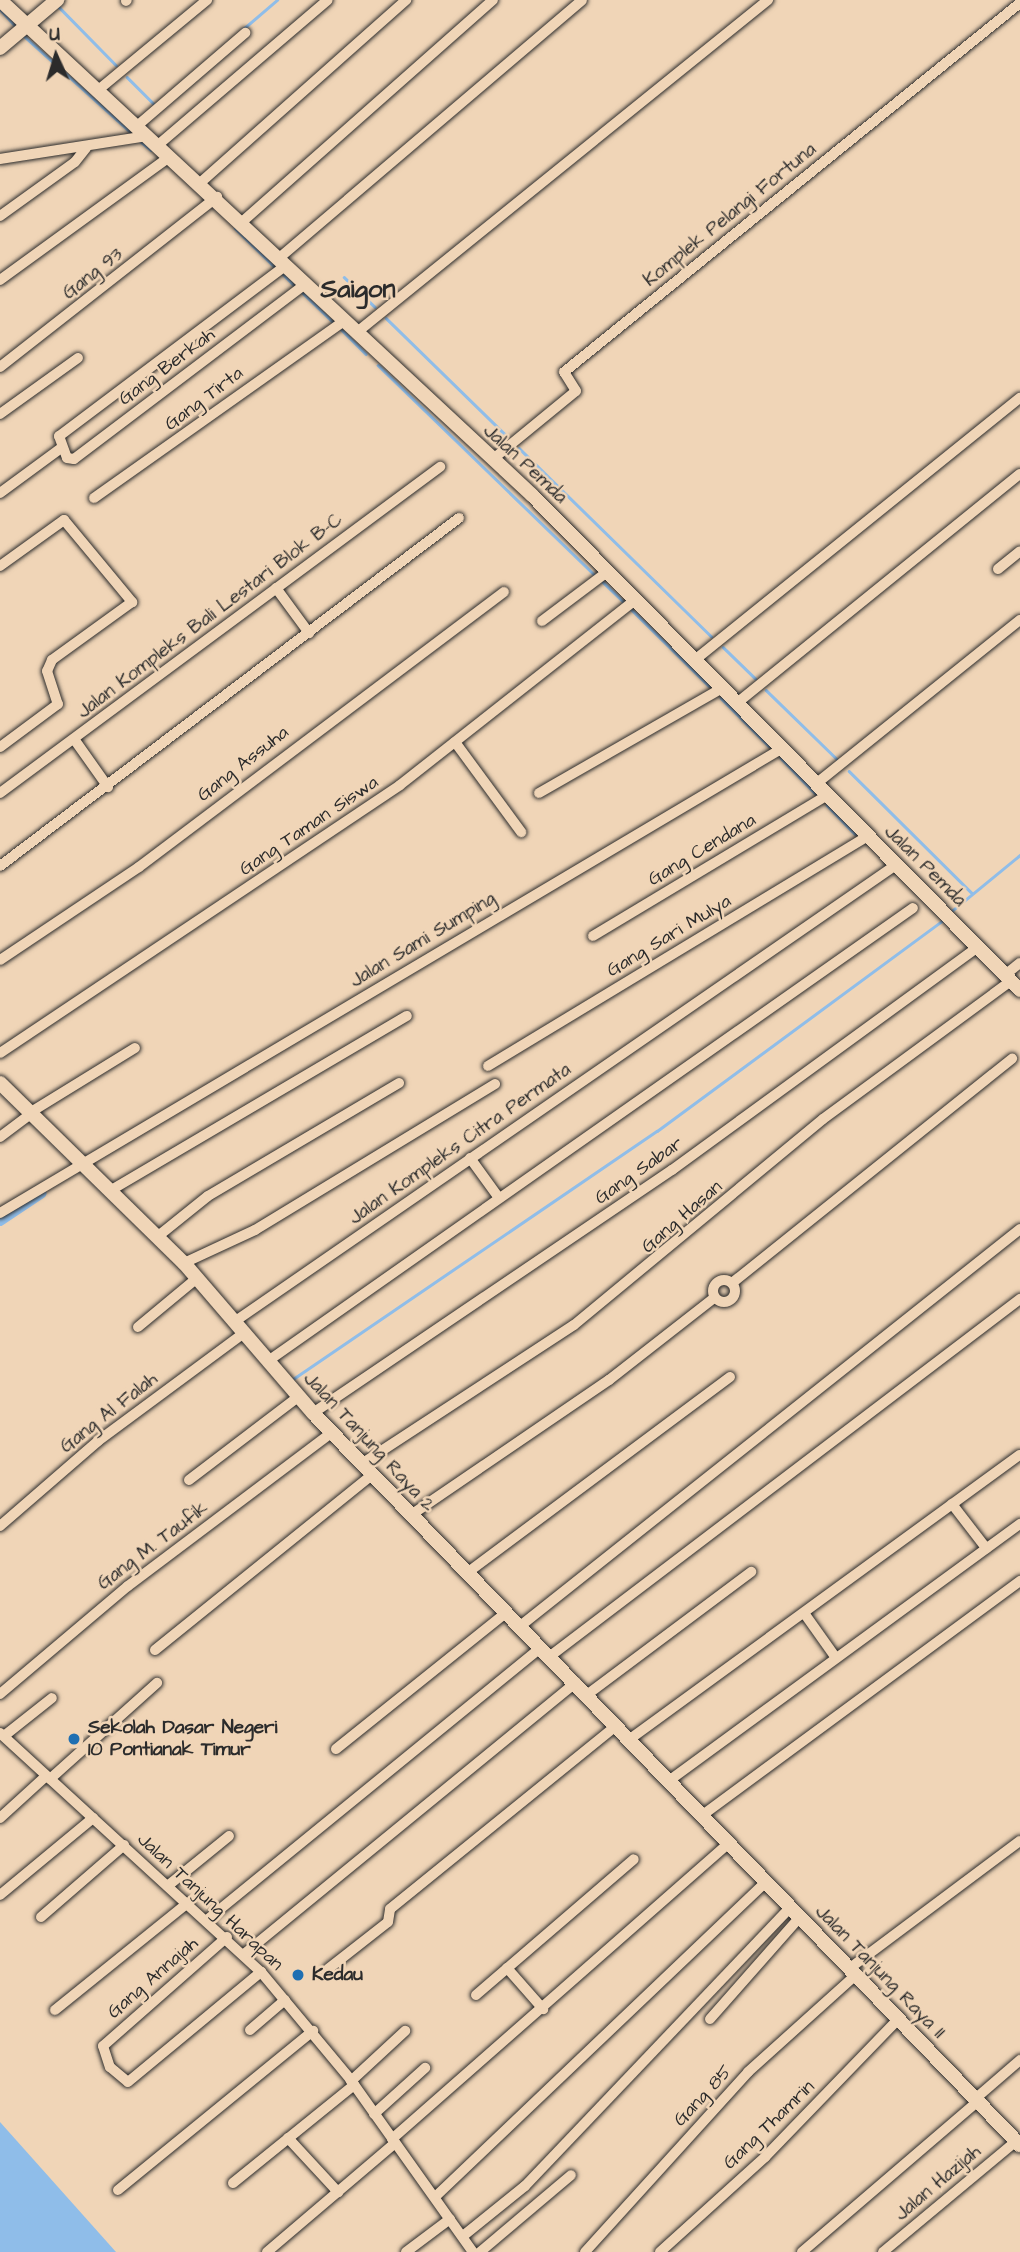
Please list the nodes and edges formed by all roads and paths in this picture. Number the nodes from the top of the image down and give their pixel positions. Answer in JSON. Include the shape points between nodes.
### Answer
{"nodes":[{"id":1,"x":0,"y":0,"type":"edge"},
{"id":2,"x":57,"y":0,"type":"edge"},
{"id":3,"x":207,"y":0,"type":"edge"},
{"id":4,"x":328,"y":0,"type":"edge"},
{"id":5,"x":406,"y":0,"type":"edge"},
{"id":6,"x":494,"y":0,"type":"edge"},
{"id":7,"x":582,"y":0,"type":"edge"},
{"id":8,"x":768,"y":0,"type":"edge"},
{"id":9,"x":1020,"y":4,"type":"edge"},
{"id":10,"x":22,"y":31,"type":"junction"},
{"id":11,"x":245,"y":33,"type":"dead end"},
{"id":12,"x":0,"y":48,"type":"edge"},
{"id":13,"x":97,"y":91,"type":"junction"},
{"id":14,"x":143,"y":137,"type":"junction"},
{"id":15,"x":86,"y":148,"type":"junction"},
{"id":16,"x":0,"y":159,"type":"edge"},
{"id":17,"x":165,"y":160,"type":"junction"},
{"id":18,"x":200,"y":183,"type":"junction"},
{"id":19,"x":212,"y":201,"type":"junction"},
{"id":20,"x":0,"y":215,"type":"edge"},
{"id":21,"x":242,"y":222,"type":"junction"},
{"id":22,"x":280,"y":267,"type":"junction"},
{"id":23,"x":0,"y":280,"type":"edge"},
{"id":24,"x":300,"y":288,"type":"junction"},
{"id":25,"x":339,"y":324,"type":"junction"},
{"id":26,"x":356,"y":333,"type":"junction"},
{"id":27,"x":78,"y":358,"type":"dead end"},
{"id":28,"x":0,"y":367,"type":"edge"},
{"id":29,"x":1020,"y":398,"type":"edge"},
{"id":30,"x":0,"y":414,"type":"edge"},
{"id":31,"x":61,"y":448,"type":"junction"},
{"id":32,"x":493,"y":459,"type":"junction"},
{"id":33,"x":440,"y":467,"type":"dead end"},
{"id":34,"x":1020,"y":474,"type":"edge"},
{"id":35,"x":0,"y":492,"type":"edge"},
{"id":36,"x":94,"y":498,"type":"dead end"},
{"id":37,"x":459,"y":518,"type":"dead end"},
{"id":38,"x":1020,"y":551,"type":"edge"},
{"id":39,"x":0,"y":566,"type":"edge"},
{"id":40,"x":998,"y":569,"type":"dead end"},
{"id":41,"x":607,"y":572,"type":"junction"},
{"id":42,"x":276,"y":588,"type":"junction"},
{"id":43,"x":504,"y":592,"type":"dead end"},
{"id":44,"x":629,"y":605,"type":"junction"},
{"id":45,"x":1020,"y":620,"type":"edge"},
{"id":46,"x":542,"y":621,"type":"dead end"},
{"id":47,"x":309,"y":632,"type":"junction"},
{"id":48,"x":696,"y":659,"type":"junction"},
{"id":49,"x":722,"y":688,"type":"junction"},
{"id":50,"x":737,"y":703,"type":"junction"},
{"id":51,"x":74,"y":739,"type":"junction"},
{"id":52,"x":455,"y":743,"type":"junction"},
{"id":53,"x":0,"y":747,"type":"edge"},
{"id":54,"x":781,"y":749,"type":"junction"},
{"id":55,"x":817,"y":783,"type":"junction"},
{"id":56,"x":108,"y":787,"type":"junction"},
{"id":57,"x":0,"y":793,"type":"edge"},
{"id":58,"x":539,"y":793,"type":"dead end"},
{"id":59,"x":828,"y":795,"type":"junction"},
{"id":60,"x":521,"y":832,"type":"dead end"},
{"id":61,"x":868,"y":836,"type":"junction"},
{"id":62,"x":896,"y":865,"type":"junction"},
{"id":63,"x":0,"y":866,"type":"edge"},
{"id":64,"x":914,"y":908,"type":"dead end"},
{"id":65,"x":593,"y":936,"type":"dead end"},
{"id":66,"x":978,"y":947,"type":"junction"},
{"id":67,"x":0,"y":960,"type":"edge"},
{"id":68,"x":1020,"y":963,"type":"edge"},
{"id":69,"x":1012,"y":982,"type":"edge"},
{"id":70,"x":407,"y":1016,"type":"dead end"},
{"id":71,"x":135,"y":1048,"type":"dead end"},
{"id":72,"x":0,"y":1053,"type":"edge"},
{"id":73,"x":1012,"y":1059,"type":"dead end"},
{"id":74,"x":488,"y":1066,"type":"dead end"},
{"id":75,"x":399,"y":1083,"type":"dead end"},
{"id":76,"x":495,"y":1084,"type":"dead end"},
{"id":77,"x":2,"y":1089,"type":"edge"},
{"id":78,"x":31,"y":1112,"type":"junction"},
{"id":79,"x":0,"y":1137,"type":"edge"},
{"id":80,"x":470,"y":1158,"type":"junction"},
{"id":81,"x":82,"y":1159,"type":"junction"},
{"id":82,"x":113,"y":1189,"type":"junction"},
{"id":83,"x":499,"y":1198,"type":"junction"},
{"id":84,"x":0,"y":1213,"type":"edge"},
{"id":85,"x":1020,"y":1228,"type":"edge"},
{"id":86,"x":157,"y":1237,"type":"junction"},
{"id":87,"x":184,"y":1263,"type":"junction"},
{"id":88,"x":197,"y":1278,"type":"junction"},
{"id":89,"x":732,"y":1283,"type":"junction"},
{"id":90,"x":714,"y":1298,"type":"junction"},
{"id":91,"x":1020,"y":1299,"type":"edge"},
{"id":92,"x":138,"y":1327,"type":"dead end"},
{"id":93,"x":239,"y":1328,"type":"junction"},
{"id":94,"x":268,"y":1361,"type":"junction"},
{"id":95,"x":730,"y":1377,"type":"dead end"},
{"id":96,"x":298,"y":1397,"type":"junction"},
{"id":97,"x":313,"y":1413,"type":"junction"},
{"id":98,"x":332,"y":1432,"type":"junction"},
{"id":99,"x":1020,"y":1455,"type":"edge"},
{"id":100,"x":368,"y":1469,"type":"junction"},
{"id":101,"x":189,"y":1480,"type":"dead end"},
{"id":102,"x":952,"y":1504,"type":"junction"},
{"id":103,"x":411,"y":1516,"type":"junction"},
{"id":104,"x":1020,"y":1524,"type":"edge"},
{"id":105,"x":0,"y":1526,"type":"edge"},
{"id":106,"x":986,"y":1548,"type":"junction"},
{"id":107,"x":751,"y":1572,"type":"dead end"},
{"id":108,"x":467,"y":1573,"type":"junction"},
{"id":109,"x":1020,"y":1581,"type":"edge"},
{"id":110,"x":506,"y":1613,"type":"junction"},
{"id":111,"x":804,"y":1613,"type":"junction"},
{"id":112,"x":519,"y":1627,"type":"junction"},
{"id":113,"x":155,"y":1650,"type":"dead end"},
{"id":114,"x":545,"y":1652,"type":"junction"},
{"id":115,"x":836,"y":1658,"type":"junction"},
{"id":116,"x":576,"y":1682,"type":"junction"},
{"id":117,"x":157,"y":1683,"type":"dead end"},
{"id":118,"x":0,"y":1694,"type":"edge"},
{"id":119,"x":588,"y":1694,"type":"junction"},
{"id":120,"x":52,"y":1698,"type":"dead end"},
{"id":121,"x":617,"y":1725,"type":"junction"},
{"id":122,"x":2,"y":1735,"type":"edge"},
{"id":123,"x":630,"y":1739,"type":"junction"},
{"id":124,"x":336,"y":1749,"type":"dead end"},
{"id":125,"x":48,"y":1777,"type":"junction"},
{"id":126,"x":670,"y":1780,"type":"junction"},
{"id":127,"x":0,"y":1818,"type":"edge"},
{"id":128,"x":93,"y":1818,"type":"junction"},
{"id":129,"x":709,"y":1820,"type":"junction"},
{"id":130,"x":229,"y":1836,"type":"dead end"},
{"id":131,"x":1020,"y":1841,"type":"edge"},
{"id":132,"x":730,"y":1842,"type":"junction"},
{"id":133,"x":124,"y":1845,"type":"junction"},
{"id":134,"x":634,"y":1859,"type":"dead end"},
{"id":135,"x":765,"y":1882,"type":"junction"},
{"id":136,"x":170,"y":1884,"type":"junction"},
{"id":137,"x":0,"y":1895,"type":"edge"},
{"id":138,"x":189,"y":1902,"type":"junction"},
{"id":139,"x":795,"y":1913,"type":"junction"},
{"id":140,"x":41,"y":1917,"type":"dead end"},
{"id":141,"x":208,"y":1920,"type":"junction"},
{"id":142,"x":227,"y":1937,"type":"junction"},
{"id":143,"x":244,"y":1954,"type":"junction"},
{"id":144,"x":507,"y":1968,"type":"junction"},
{"id":145,"x":328,"y":1969,"type":"dead end"},
{"id":146,"x":853,"y":1971,"type":"junction"},
{"id":147,"x":261,"y":1972,"type":"junction"},
{"id":148,"x":476,"y":1995,"type":"dead end"},
{"id":149,"x":285,"y":2000,"type":"junction"},
{"id":150,"x":543,"y":2008,"type":"junction"},
{"id":151,"x":55,"y":2010,"type":"dead end"},
{"id":152,"x":899,"y":2018,"type":"junction"},
{"id":153,"x":710,"y":2020,"type":"dead end"},
{"id":154,"x":250,"y":2030,"type":"dead end"},
{"id":155,"x":313,"y":2031,"type":"junction"},
{"id":156,"x":405,"y":2031,"type":"dead end"},
{"id":157,"x":1020,"y":2060,"type":"edge"},
{"id":158,"x":425,"y":2068,"type":"dead end"},
{"id":159,"x":352,"y":2083,"type":"junction"},
{"id":160,"x":976,"y":2100,"type":"junction"},
{"id":161,"x":374,"y":2114,"type":"junction"},
{"id":162,"x":288,"y":2138,"type":"junction"},
{"id":163,"x":394,"y":2141,"type":"junction"},
{"id":164,"x":1019,"y":2141,"type":"edge"},
{"id":165,"x":571,"y":2175,"type":"dead end"},
{"id":166,"x":233,"y":2183,"type":"dead end"},
{"id":167,"x":118,"y":2190,"type":"dead end"},
{"id":168,"x":338,"y":2192,"type":"junction"},
{"id":169,"x":435,"y":2197,"type":"junction"},
{"id":170,"x":450,"y":2219,"type":"junction"},
{"id":171,"x":463,"y":2236,"type":"junction"},
{"id":172,"x":267,"y":2252,"type":"edge"},
{"id":173,"x":406,"y":2252,"type":"edge"},
{"id":174,"x":473,"y":2252,"type":"edge"},
{"id":175,"x":480,"y":2252,"type":"edge"},
{"id":176,"x":585,"y":2252,"type":"edge"},
{"id":177,"x":660,"y":2252,"type":"edge"},
{"id":178,"x":802,"y":2252,"type":"edge"},
{"id":179,"x":883,"y":2252,"type":"edge"}],
"edges":[{"from":1,"to":10,"type":"street","name":"Jalan Pemda"},
{"from":2,"to":10,"type":"street"},
{"from":3,"to":13,"type":"street"},
{"from":4,"to":14,"type":"street"},
{"from":5,"to":18,"type":"street"},
{"from":6,"to":21,"type":"street"},
{"from":7,"to":22,"type":"street"},
{"from":8,"to":26,"type":"street"},
{"from":9,"to":32,"type":"street","name":"Komplek Pelangi Fortuna","via":[[564,372],[576,391]]},
{"from":10,"to":12,"type":"street"},
{"from":10,"to":13,"type":"street","name":"Jalan Pemda"},
{"from":11,"to":14,"type":"street"},
{"from":13,"to":14,"type":"street","name":"Jalan Pemda"},
{"from":14,"to":15,"type":"street"},
{"from":14,"to":17,"type":"street","name":"Jalan Pemda"},
{"from":15,"to":16,"type":"street"},
{"from":15,"to":20,"type":"street","via":[[75,162]]},
{"from":17,"to":18,"type":"street","name":"Jalan Pemda"},
{"from":17,"to":23,"type":"street"},
{"from":18,"to":19,"type":"street","name":"Jalan Pemda"},
{"from":19,"to":21,"type":"street","name":"Jalan Pemda"},
{"from":19,"to":28,"type":"street","name":"Gang 93"},
{"from":21,"to":22,"type":"street","name":"Jalan Pemda"},
{"from":22,"to":24,"type":"street","name":"Jalan Pemda"},
{"from":22,"to":31,"type":"street","name":"Gang Berkah","via":[[60,436]]},
{"from":24,"to":25,"type":"street","name":"Jalan Pemda"},
{"from":24,"to":31,"type":"street","name":"Gang Berkah","via":[[74,459]]},
{"from":25,"to":26,"type":"street","name":"Jalan Pemda"},
{"from":25,"to":36,"type":"street","name":"Gang Tirta"},
{"from":26,"to":32,"type":"street","name":"Jalan Pemda"},
{"from":27,"to":30,"type":"street"},
{"from":29,"to":48,"type":"street"},
{"from":31,"to":35,"type":"street","name":"Gang Berkah"},
{"from":32,"to":41,"type":"street","name":"Jalan Pemda"},
{"from":33,"to":42,"type":"street","name":"Jalan Kompleks Bali Lestari Blok B-C"},
{"from":34,"to":50,"type":"street"},
{"from":37,"to":47,"type":"street"},
{"from":38,"to":40,"type":"street"},
{"from":39,"to":53,"type":"street","via":[[64,520],[131,606],[52,660],[47,671],[58,704]]},
{"from":41,"to":44,"type":"street","name":"Jalan Pemda"},
{"from":41,"to":46,"type":"street"},
{"from":42,"to":47,"type":"street"},
{"from":42,"to":51,"type":"street","name":"Jalan Kompleks Bali Lestari Blok B-C"},
{"from":43,"to":67,"type":"street","name":"Gang Assuha","via":[[139,867]]},
{"from":44,"to":48,"type":"street","name":"Jalan Pemda"},
{"from":44,"to":52,"type":"street","name":"Gang Taman Siswa"},
{"from":45,"to":55,"type":"street"},
{"from":47,"to":56,"type":"street"},
{"from":48,"to":49,"type":"street","name":"Jalan Pemda"},
{"from":49,"to":50,"type":"street","name":"Jalan Pemda"},
{"from":49,"to":58,"type":"street"},
{"from":50,"to":54,"type":"street","name":"Jalan Pemda"},
{"from":51,"to":56,"type":"street"},
{"from":51,"to":57,"type":"street","name":"Jalan Kompleks Bali Lestari Blok B-C"},
{"from":52,"to":60,"type":"street"},
{"from":52,"to":72,"type":"street","name":"Gang Taman Siswa","via":[[358,815]]},
{"from":54,"to":55,"type":"street","name":"Jalan Pemda"},
{"from":54,"to":81,"type":"street","name":"Jalan Sami Sumping"},
{"from":55,"to":59,"type":"street","name":"Jalan Pemda"},
{"from":56,"to":63,"type":"street"},
{"from":59,"to":61,"type":"street","name":"Jalan Pemda"},
{"from":59,"to":65,"type":"street","name":"Gang Cendana"},
{"from":61,"to":62,"type":"street","name":"Jalan Pemda"},
{"from":61,"to":74,"type":"street","name":"Gang Sari Mulya"},
{"from":62,"to":66,"type":"street","name":"Jalan Pemda"},
{"from":62,"to":80,"type":"street","name":"Jalan Kompleks Citra Permata"},
{"from":64,"to":83,"type":"street"},
{"from":66,"to":69,"type":"street","name":"Jalan Pemda"},
{"from":66,"to":97,"type":"street","name":"Gang Sabar","via":[[672,1170]]},
{"from":68,"to":69,"type":"street","name":"Gang Hasan"},
{"from":69,"to":100,"type":"street","name":"Gang Hasan","via":[[823,1119],[660,1261]]},
{"from":70,"to":82,"type":"street"},
{"from":71,"to":78,"type":"street"},
{"from":73,"to":89,"type":"street"},
{"from":75,"to":86,"type":"street","via":[[208,1196]]},
{"from":76,"to":87,"type":"street","via":[[254,1230]]},
{"from":77,"to":78,"type":"street","name":"Jalan Tanjung Raya 2"},
{"from":78,"to":79,"type":"street"},
{"from":78,"to":81,"type":"street","name":"Jalan Tanjung Raya 2"},
{"from":80,"to":83,"type":"street"},
{"from":80,"to":93,"type":"street","name":"Jalan Kompleks Citra Permata"},
{"from":81,"to":82,"type":"street","name":"Jalan Tanjung Raya 2"},
{"from":81,"to":84,"type":"street","name":"Jalan Sami Sumping"},
{"from":82,"to":86,"type":"street","name":"Jalan Tanjung Raya 2"},
{"from":83,"to":94,"type":"street"},
{"from":85,"to":112,"type":"street"},
{"from":86,"to":87,"type":"street","name":"Jalan Tanjung Raya 2"},
{"from":87,"to":88,"type":"street","name":"Jalan Tanjung Raya 2"},
{"from":88,"to":92,"type":"street"},
{"from":88,"to":93,"type":"street","name":"Jalan Tanjung Raya 2"},
{"from":89,"to":90,"type":"street","via":[[717,1282]]},
{"from":89,"to":90,"type":"street","via":[[734,1298],[724,1303]]},
{"from":90,"to":103,"type":"street","via":[[609,1380]]},
{"from":91,"to":114,"type":"street"},
{"from":93,"to":94,"type":"street","name":"Jalan Tanjung Raya 2"},
{"from":93,"to":105,"type":"street","name":"Gang Al Falah"},
{"from":94,"to":96,"type":"street","name":"Jalan Tanjung Raya 2"},
{"from":95,"to":108,"type":"street"},
{"from":96,"to":97,"type":"street","name":"Jalan Tanjung Raya 2"},
{"from":96,"to":101,"type":"street"},
{"from":97,"to":98,"type":"street","name":"Jalan Tanjung Raya 2"},
{"from":98,"to":100,"type":"street","name":"Jalan Tanjung Raya 2"},
{"from":98,"to":118,"type":"street","name":"Gang M. Taufik","via":[[128,1586]]},
{"from":99,"to":102,"type":"street"},
{"from":100,"to":103,"type":"street","name":"Jalan Tanjung Raya 2"},
{"from":100,"to":113,"type":"street","name":"Gang Hasan"},
{"from":102,"to":106,"type":"street"},
{"from":102,"to":111,"type":"street"},
{"from":103,"to":108,"type":"street","name":"Jalan Tanjung Raya 2"},
{"from":104,"to":106,"type":"street"},
{"from":106,"to":115,"type":"street"},
{"from":107,"to":119,"type":"street"},
{"from":108,"to":110,"type":"street","name":"Jalan Tanjung Raya 2"},
{"from":109,"to":129,"type":"street"},
{"from":110,"to":112,"type":"street","name":"Jalan Tanjung Raya 2"},
{"from":110,"to":124,"type":"street"},
{"from":111,"to":115,"type":"street"},
{"from":111,"to":123,"type":"street"},
{"from":112,"to":114,"type":"street","name":"Jalan Tanjung Raya 2"},
{"from":114,"to":116,"type":"street","name":"Jalan Tanjung Raya 2"},
{"from":114,"to":141,"type":"street"},
{"from":115,"to":126,"type":"street"},
{"from":116,"to":119,"type":"street","name":"Jalan Tanjung Raya 2"},
{"from":116,"to":143,"type":"street"},
{"from":117,"to":125,"type":"street"},
{"from":119,"to":121,"type":"street","name":"Jalan Tanjung Raya 2"},
{"from":120,"to":122,"type":"street"},
{"from":121,"to":123,"type":"street","name":"Jalan Tanjung Raya 2"},
{"from":121,"to":145,"type":"street","via":[[390,1909],[388,1922]]},
{"from":122,"to":125,"type":"street","name":"Jalan Tanjung Harapan"},
{"from":123,"to":126,"type":"street","name":"Jalan Tanjung Raya 2"},
{"from":125,"to":127,"type":"street"},
{"from":125,"to":128,"type":"street","name":"Jalan Tanjung Harapan"},
{"from":126,"to":129,"type":"street","name":"Jalan Tanjung Raya 2"},
{"from":128,"to":133,"type":"street","name":"Jalan Tanjung Harapan"},
{"from":128,"to":137,"type":"street"},
{"from":129,"to":132,"type":"street","name":"Jalan Tanjung Raya II"},
{"from":130,"to":136,"type":"street"},
{"from":131,"to":146,"type":"street","name":"Gang 85"},
{"from":132,"to":135,"type":"street","name":"Jalan Tanjung Raya II"},
{"from":132,"to":150,"type":"street"},
{"from":133,"to":136,"type":"street","name":"Jalan Tanjung Harapan"},
{"from":133,"to":140,"type":"street"},
{"from":134,"to":144,"type":"street"},
{"from":135,"to":139,"type":"street","name":"Jalan Tanjung Raya II"},
{"from":135,"to":169,"type":"street"},
{"from":136,"to":138,"type":"street","name":"Jalan Tanjung Harapan"},
{"from":138,"to":141,"type":"street","name":"Jalan Tanjung Harapan"},
{"from":138,"to":151,"type":"street"},
{"from":139,"to":146,"type":"street","name":"Jalan Tanjung Raya II"},
{"from":139,"to":153,"type":"street","via":[[770,1958]]},
{"from":139,"to":171,"type":"street","via":[[525,2186]]},
{"from":141,"to":142,"type":"street","name":"Jalan Tanjung Harapan"},
{"from":142,"to":143,"type":"street","name":"Jalan Tanjung Harapan"},
{"from":142,"to":147,"type":"street","name":"Gang Annajah","via":[[103,2046],[110,2067],[128,2082]]},
{"from":143,"to":147,"type":"street","name":"Jalan Tanjung Harapan"},
{"from":144,"to":148,"type":"street"},
{"from":144,"to":150,"type":"street"},
{"from":146,"to":152,"type":"street","name":"Jalan Tanjung Raya II"},
{"from":146,"to":176,"type":"street","name":"Gang 85","via":[[748,2073]]},
{"from":147,"to":149,"type":"street","name":"Jalan Tanjung Harapan"},
{"from":149,"to":154,"type":"street"},
{"from":149,"to":155,"type":"street","name":"Jalan Tanjung Harapan"},
{"from":150,"to":163,"type":"street"},
{"from":152,"to":160,"type":"street","name":"Jalan Tanjung Raya II"},
{"from":152,"to":177,"type":"street","name":"Gang Thamrin","via":[[765,2157]]},
{"from":155,"to":159,"type":"street","name":"Jalan Tanjung Harapan"},
{"from":155,"to":167,"type":"street"},
{"from":156,"to":159,"type":"street"},
{"from":157,"to":160,"type":"street"},
{"from":158,"to":161,"type":"street"},
{"from":159,"to":161,"type":"street","name":"Jalan Tanjung Harapan"},
{"from":159,"to":162,"type":"street"},
{"from":160,"to":164,"type":"street","name":"Jalan Tanjung Raya II"},
{"from":160,"to":178,"type":"street"},
{"from":161,"to":163,"type":"street","name":"Jalan Tanjung Harapan"},
{"from":162,"to":166,"type":"street"},
{"from":162,"to":168,"type":"street"},
{"from":163,"to":168,"type":"street"},
{"from":163,"to":169,"type":"street","name":"Jalan Tanjung Harapan"},
{"from":164,"to":179,"type":"street","name":"Jalan Hazijah"},
{"from":165,"to":175,"type":"street"},
{"from":168,"to":172,"type":"street"},
{"from":169,"to":170,"type":"street","name":"Jalan Tanjung Harapan"},
{"from":170,"to":171,"type":"street","name":"Jalan Tanjung Harapan"},
{"from":170,"to":173,"type":"street"},
{"from":171,"to":174,"type":"street","name":"Jalan Tanjung Harapan"}]}
